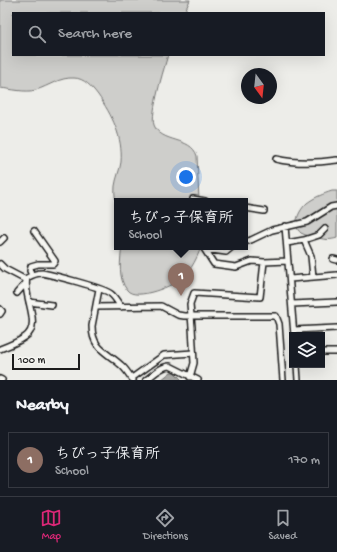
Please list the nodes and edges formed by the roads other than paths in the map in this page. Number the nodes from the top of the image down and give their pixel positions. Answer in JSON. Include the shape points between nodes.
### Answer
{"nodes":[{"id":1,"x":276,"y":159,"type":"dead end"},
{"id":2,"x":337,"y":160,"type":"edge"},
{"id":3,"x":337,"y":206,"type":"edge"},
{"id":4,"x":248,"y":208,"type":"edge"},
{"id":5,"x":264,"y":211,"type":"dead end"},
{"id":6,"x":286,"y":226,"type":"junction"},
{"id":7,"x":325,"y":229,"type":"dead end"},
{"id":8,"x":34,"y":231,"type":"dead end"},
{"id":9,"x":304,"y":240,"type":"junction"},
{"id":10,"x":248,"y":241,"type":"edge"},
{"id":11,"x":287,"y":243,"type":"junction"},
{"id":12,"x":205,"y":250,"type":"edge"},
{"id":13,"x":215,"y":250,"type":"edge"},
{"id":14,"x":228,"y":250,"type":"edge"},
{"id":15,"x":288,"y":261,"type":"junction"},
{"id":16,"x":264,"y":262,"type":"junction"},
{"id":17,"x":0,"y":264,"type":"edge"},
{"id":18,"x":32,"y":275,"type":"junction"},
{"id":19,"x":337,"y":275,"type":"edge"},
{"id":20,"x":313,"y":277,"type":"junction"},
{"id":21,"x":290,"y":278,"type":"junction"},
{"id":22,"x":26,"y":281,"type":"junction"},
{"id":23,"x":100,"y":289,"type":"junction"},
{"id":24,"x":17,"y":293,"type":"dead end"},
{"id":25,"x":28,"y":302,"type":"junction"},
{"id":26,"x":337,"y":302,"type":"edge"},
{"id":27,"x":292,"y":304,"type":"junction"},
{"id":28,"x":52,"y":305,"type":"dead end"},
{"id":29,"x":96,"y":307,"type":"junction"},
{"id":30,"x":120,"y":307,"type":"junction"},
{"id":31,"x":0,"y":310,"type":"edge"},
{"id":32,"x":0,"y":314,"type":"edge"},
{"id":33,"x":191,"y":316,"type":"junction"},
{"id":34,"x":337,"y":328,"type":"edge"},
{"id":35,"x":294,"y":332,"type":"edge"},
{"id":36,"x":0,"y":349,"type":"edge"},
{"id":37,"x":325,"y":352,"type":"edge"},
{"id":38,"x":337,"y":352,"type":"edge"},
{"id":39,"x":193,"y":353,"type":"junction"},
{"id":40,"x":297,"y":368,"type":"edge"},
{"id":41,"x":190,"y":377,"type":"junction"},
{"id":42,"x":133,"y":379,"type":"edge"},
{"id":43,"x":146,"y":380,"type":"edge"},
{"id":44,"x":198,"y":380,"type":"edge"},
{"id":45,"x":283,"y":380,"type":"edge"},
{"id":46,"x":298,"y":380,"type":"edge"}],
"edges":[{"from":1,"to":2,"type":"street","via":[[314,163]]},
{"from":3,"to":6,"type":"street","via":[[307,222]]},
{"from":4,"to":5,"type":"street"},
{"from":6,"to":10,"type":"street"},
{"from":6,"to":11,"type":"street"},
{"from":7,"to":9,"type":"street","via":[[319,235]]},
{"from":8,"to":18,"type":"street","via":[[55,261],[52,264],[31,266]]},
{"from":9,"to":11,"type":"street"},
{"from":9,"to":20,"type":"street","via":[[311,256]]},
{"from":11,"to":15,"type":"street"},
{"from":12,"to":16,"type":"street","via":[[214,264],[236,267],[252,261]]},
{"from":13,"to":14,"type":"street"},
{"from":15,"to":16,"type":"street"},
{"from":15,"to":21,"type":"street"},
{"from":16,"to":33,"type":"street","via":[[260,297],[194,293],[190,304]]},
{"from":17,"to":22,"type":"street"},
{"from":18,"to":22,"type":"street"},
{"from":18,"to":23,"type":"street","via":[[41,273]]},
{"from":19,"to":20,"type":"street"},
{"from":20,"to":21,"type":"street"},
{"from":21,"to":27,"type":"street"},
{"from":22,"to":24,"type":"street"},
{"from":22,"to":25,"type":"street"},
{"from":23,"to":29,"type":"street"},
{"from":23,"to":30,"type":"street","via":[[111,293]]},
{"from":25,"to":28,"type":"street"},
{"from":25,"to":36,"type":"street","via":[[33,318],[30,334]]},
{"from":26,"to":27,"type":"street"},
{"from":27,"to":35,"type":"street"},
{"from":29,"to":30,"type":"street"},
{"from":29,"to":42,"type":"street","via":[[92,332],[95,342],[122,365]]},
{"from":30,"to":33,"type":"street","via":[[160,306],[178,315]]},
{"from":31,"to":32,"type":"street"},
{"from":33,"to":39,"type":"street"},
{"from":33,"to":45,"type":"street","via":[[276,316],[279,324]]},
{"from":34,"to":35,"type":"street"},
{"from":37,"to":38,"type":"street"},
{"from":39,"to":41,"type":"street","via":[[193,370]]},
{"from":39,"to":42,"type":"street","via":[[164,355]]},
{"from":40,"to":46,"type":"street"},
{"from":41,"to":43,"type":"street","via":[[165,366]]},
{"from":41,"to":44,"type":"street"}]}
